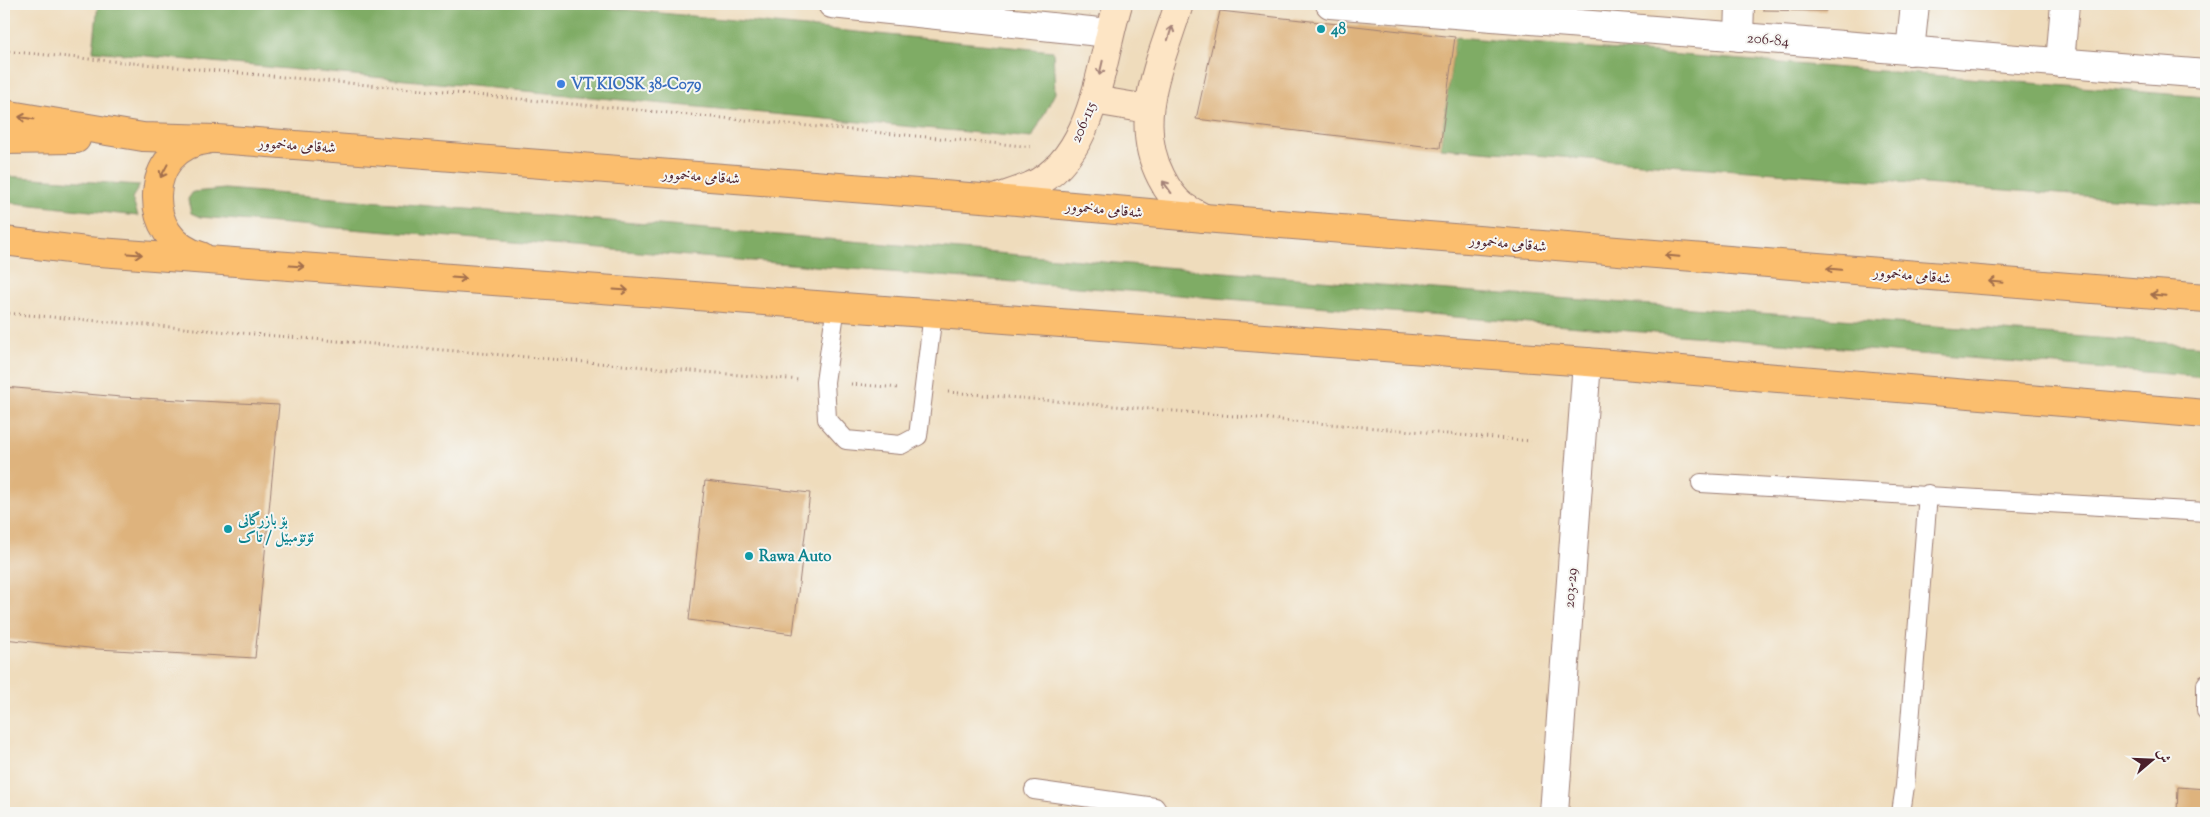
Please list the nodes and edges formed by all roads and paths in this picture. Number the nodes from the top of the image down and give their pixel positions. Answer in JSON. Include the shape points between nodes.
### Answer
{"nodes":[{"id":1,"x":832,"y":4,"type":"edge"},
{"id":2,"x":1118,"y":4,"type":"edge"},
{"id":3,"x":1179,"y":4,"type":"edge"},
{"id":4,"x":1330,"y":4,"type":"edge"},
{"id":5,"x":1740,"y":4,"type":"edge"},
{"id":6,"x":1915,"y":4,"type":"edge"},
{"id":7,"x":2065,"y":4,"type":"edge"},
{"id":8,"x":1573,"y":14,"type":"edge"},
{"id":9,"x":1109,"y":33,"type":"junction"},
{"id":10,"x":1739,"y":37,"type":"junction"},
{"id":11,"x":4,"y":51,"type":"edge"},
{"id":12,"x":1910,"y":51,"type":"junction"},
{"id":13,"x":2060,"y":63,"type":"junction"},
{"id":14,"x":2206,"y":74,"type":"edge"},
{"id":15,"x":1094,"y":100,"type":"junction"},
{"id":16,"x":1148,"y":109,"type":"junction"},
{"id":17,"x":4,"y":114,"type":"edge"},
{"id":18,"x":143,"y":137,"type":"junction"},
{"id":19,"x":217,"y":139,"type":"junction"},
{"id":20,"x":4,"y":140,"type":"edge"},
{"id":21,"x":1040,"y":148,"type":"dead end"},
{"id":22,"x":995,"y":199,"type":"junction"},
{"id":23,"x":1204,"y":218,"type":"junction"},
{"id":24,"x":4,"y":242,"type":"edge"},
{"id":25,"x":86,"y":251,"type":"junction"},
{"id":26,"x":4,"y":252,"type":"edge"},
{"id":27,"x":216,"y":260,"type":"junction"},
{"id":28,"x":2206,"y":298,"type":"edge"},
{"id":29,"x":836,"y":306,"type":"junction"},
{"id":30,"x":4,"y":313,"type":"edge"},
{"id":31,"x":932,"y":313,"type":"junction"},
{"id":32,"x":1586,"y":362,"type":"junction"},
{"id":33,"x":825,"y":382,"type":"junction"},
{"id":34,"x":925,"y":390,"type":"junction"},
{"id":35,"x":2206,"y":414,"type":"edge"},
{"id":36,"x":1531,"y":441,"type":"dead end"},
{"id":37,"x":1701,"y":482,"type":"dead end"},
{"id":38,"x":1928,"y":494,"type":"junction"},
{"id":39,"x":2206,"y":512,"type":"edge"},
{"id":40,"x":2206,"y":684,"type":"edge"},
{"id":41,"x":2206,"y":711,"type":"edge"},
{"id":42,"x":1034,"y":790,"type":"dead end"},
{"id":43,"x":1159,"y":813,"type":"edge"},
{"id":44,"x":1554,"y":813,"type":"edge"},
{"id":45,"x":1901,"y":813,"type":"edge"}],
"edges":[{"from":1,"to":9,"type":"street"},
{"from":2,"to":9,"type":"street","name":"206-115"},
{"from":16,"to":3,"type":"street","one_way":true},
{"from":4,"to":8,"type":"street","name":"206-84"},
{"from":5,"to":10,"type":"street"},
{"from":6,"to":12,"type":"street"},
{"from":7,"to":13,"type":"street"},
{"from":8,"to":10,"type":"street","name":"206-84"},
{"from":9,"to":15,"type":"street","name":"206-115","one_way":true},
{"from":10,"to":12,"type":"street","name":"206-84"},
{"from":11,"to":21,"type":"path"},
{"from":12,"to":13,"type":"street","name":"206-84"},
{"from":13,"to":14,"type":"street","name":"206-84"},
{"from":15,"to":16,"type":"street"},
{"from":15,"to":22,"type":"street","name":"206-115","via":[[1082,134],[1051,172],[1032,186]]},
{"from":23,"to":16,"type":"street","one_way":true,"via":[[1182,206],[1153,162],[1147,136]]},
{"from":18,"to":17,"type":"highway","name":"شەقامی مەخموور","one_way":true},
{"from":18,"to":19,"type":"highway","name":"شەقامی مەخموور"},
{"from":18,"to":20,"type":"highway"},
{"from":19,"to":22,"type":"highway","name":"شەقامی مەخموور"},
{"from":19,"to":27,"type":"highway","one_way":true,"via":[[193,144],[170,160],[160,177],[156,204],[172,239],[187,251]]},
{"from":22,"to":23,"type":"highway","name":"شەقامی مەخموور"},
{"from":28,"to":23,"type":"highway","name":"شەقامی مەخموور","one_way":true},
{"from":24,"to":25,"type":"highway"},
{"from":25,"to":26,"type":"highway"},
{"from":25,"to":27,"type":"highway","one_way":true},
{"from":27,"to":29,"type":"highway","one_way":true},
{"from":29,"to":31,"type":"highway"},
{"from":29,"to":33,"type":"lane"},
{"from":30,"to":33,"type":"path"},
{"from":31,"to":32,"type":"highway"},
{"from":31,"to":34,"type":"lane"},
{"from":32,"to":35,"type":"highway"},
{"from":32,"to":44,"type":"street","name":"203-29"},
{"from":33,"to":34,"type":"path"},
{"from":33,"to":34,"type":"lane","via":[[827,419],[846,440],[901,445],[918,436]]},
{"from":34,"to":36,"type":"path"},
{"from":37,"to":38,"type":"lane"},
{"from":38,"to":39,"type":"lane"},
{"from":38,"to":45,"type":"lane"},
{"from":40,"to":41,"type":"lane"},
{"from":42,"to":43,"type":"lane","via":[[1155,807]]}]}
